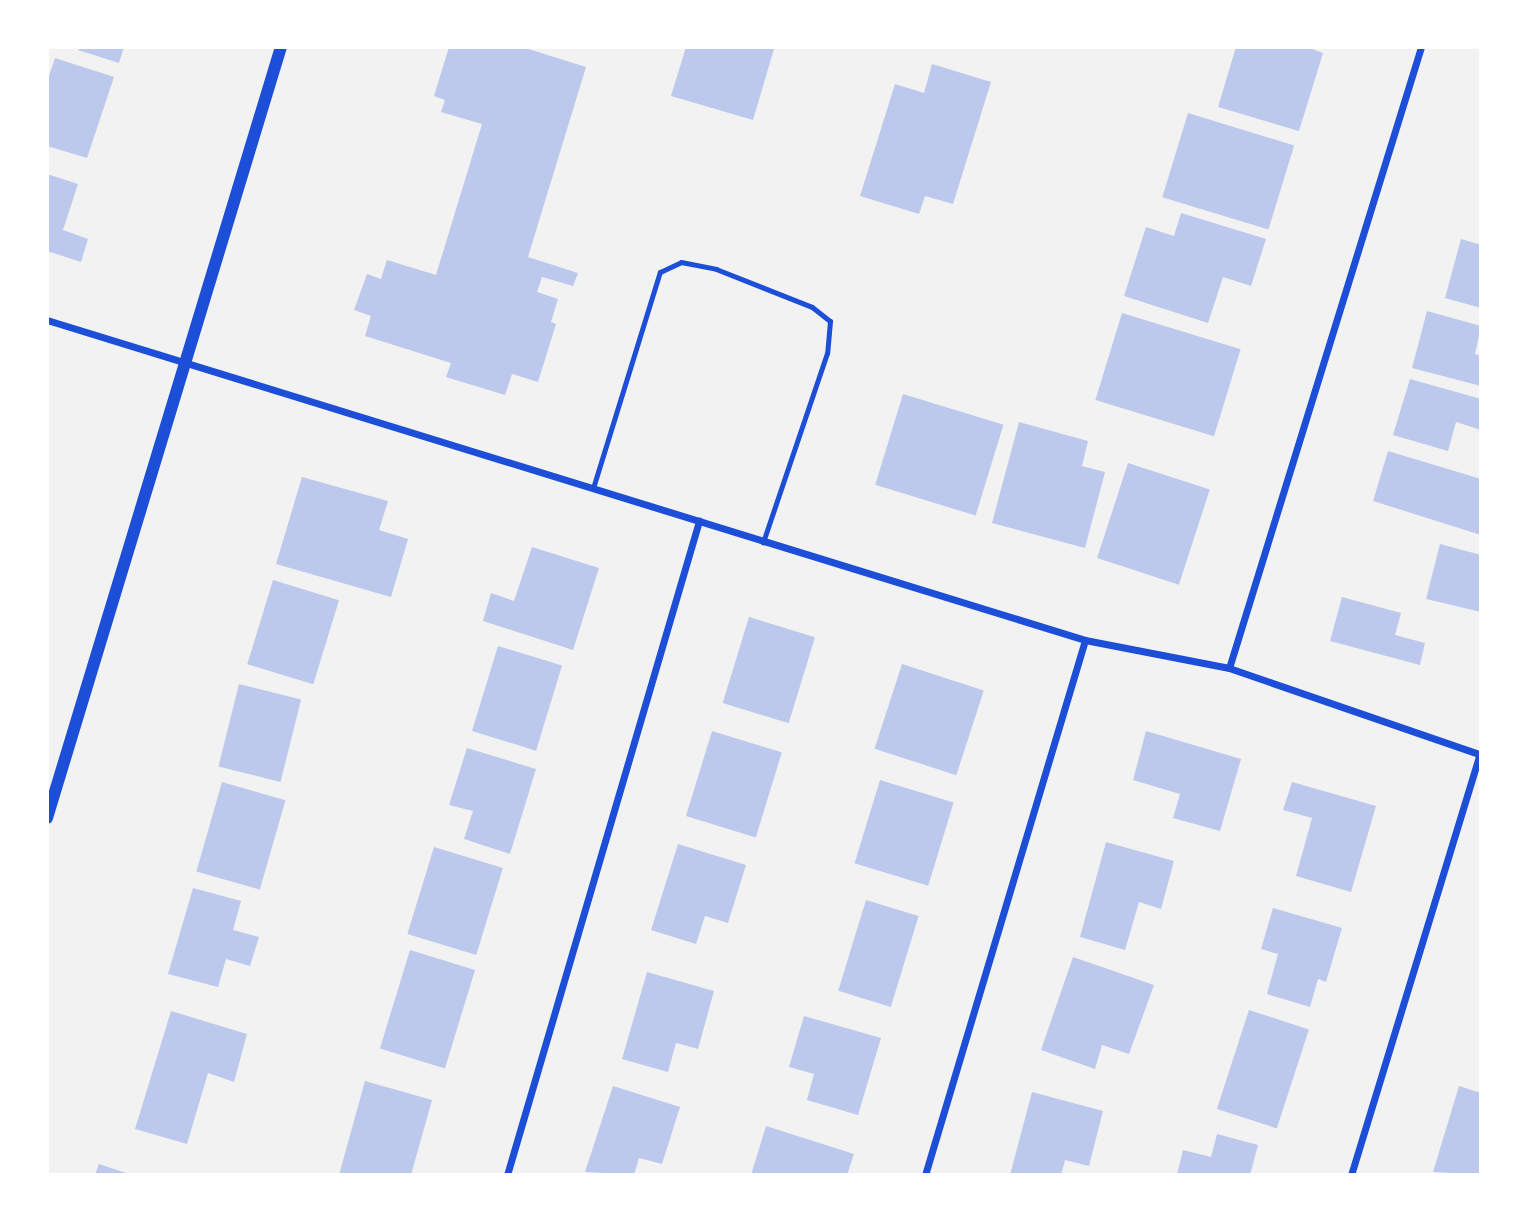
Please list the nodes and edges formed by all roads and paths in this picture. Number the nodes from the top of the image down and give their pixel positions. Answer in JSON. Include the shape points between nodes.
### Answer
{"nodes":[{"id":1,"x":281,"y":47,"type":"edge"},
{"id":2,"x":1421,"y":47,"type":"edge"},
{"id":3,"x":47,"y":320,"type":"edge"},
{"id":4,"x":187,"y":362,"type":"junction"},
{"id":5,"x":593,"y":488,"type":"junction"},
{"id":6,"x":699,"y":522,"type":"junction"},
{"id":7,"x":763,"y":541,"type":"junction"},
{"id":8,"x":1085,"y":640,"type":"junction"},
{"id":9,"x":1230,"y":668,"type":"junction"},
{"id":10,"x":1480,"y":755,"type":"edge"},
{"id":11,"x":47,"y":818,"type":"edge"},
{"id":12,"x":507,"y":1175,"type":"edge"},
{"id":13,"x":925,"y":1175,"type":"edge"},
{"id":14,"x":1351,"y":1175,"type":"edge"}],
"edges":[{"from":1,"to":4,"type":"street"},
{"from":2,"to":9,"type":"street"},
{"from":3,"to":4,"type":"street"},
{"from":4,"to":5,"type":"street"},
{"from":4,"to":11,"type":"street"},
{"from":5,"to":6,"type":"street"},
{"from":5,"to":7,"type":"lane","via":[[660,272],[681,261],[716,269],[812,307],[830,321],[827,353]]},
{"from":6,"to":7,"type":"street"},
{"from":6,"to":12,"type":"street"},
{"from":7,"to":8,"type":"street"},
{"from":8,"to":9,"type":"street"},
{"from":8,"to":13,"type":"street"},
{"from":9,"to":10,"type":"street"},
{"from":10,"to":14,"type":"street"}]}
